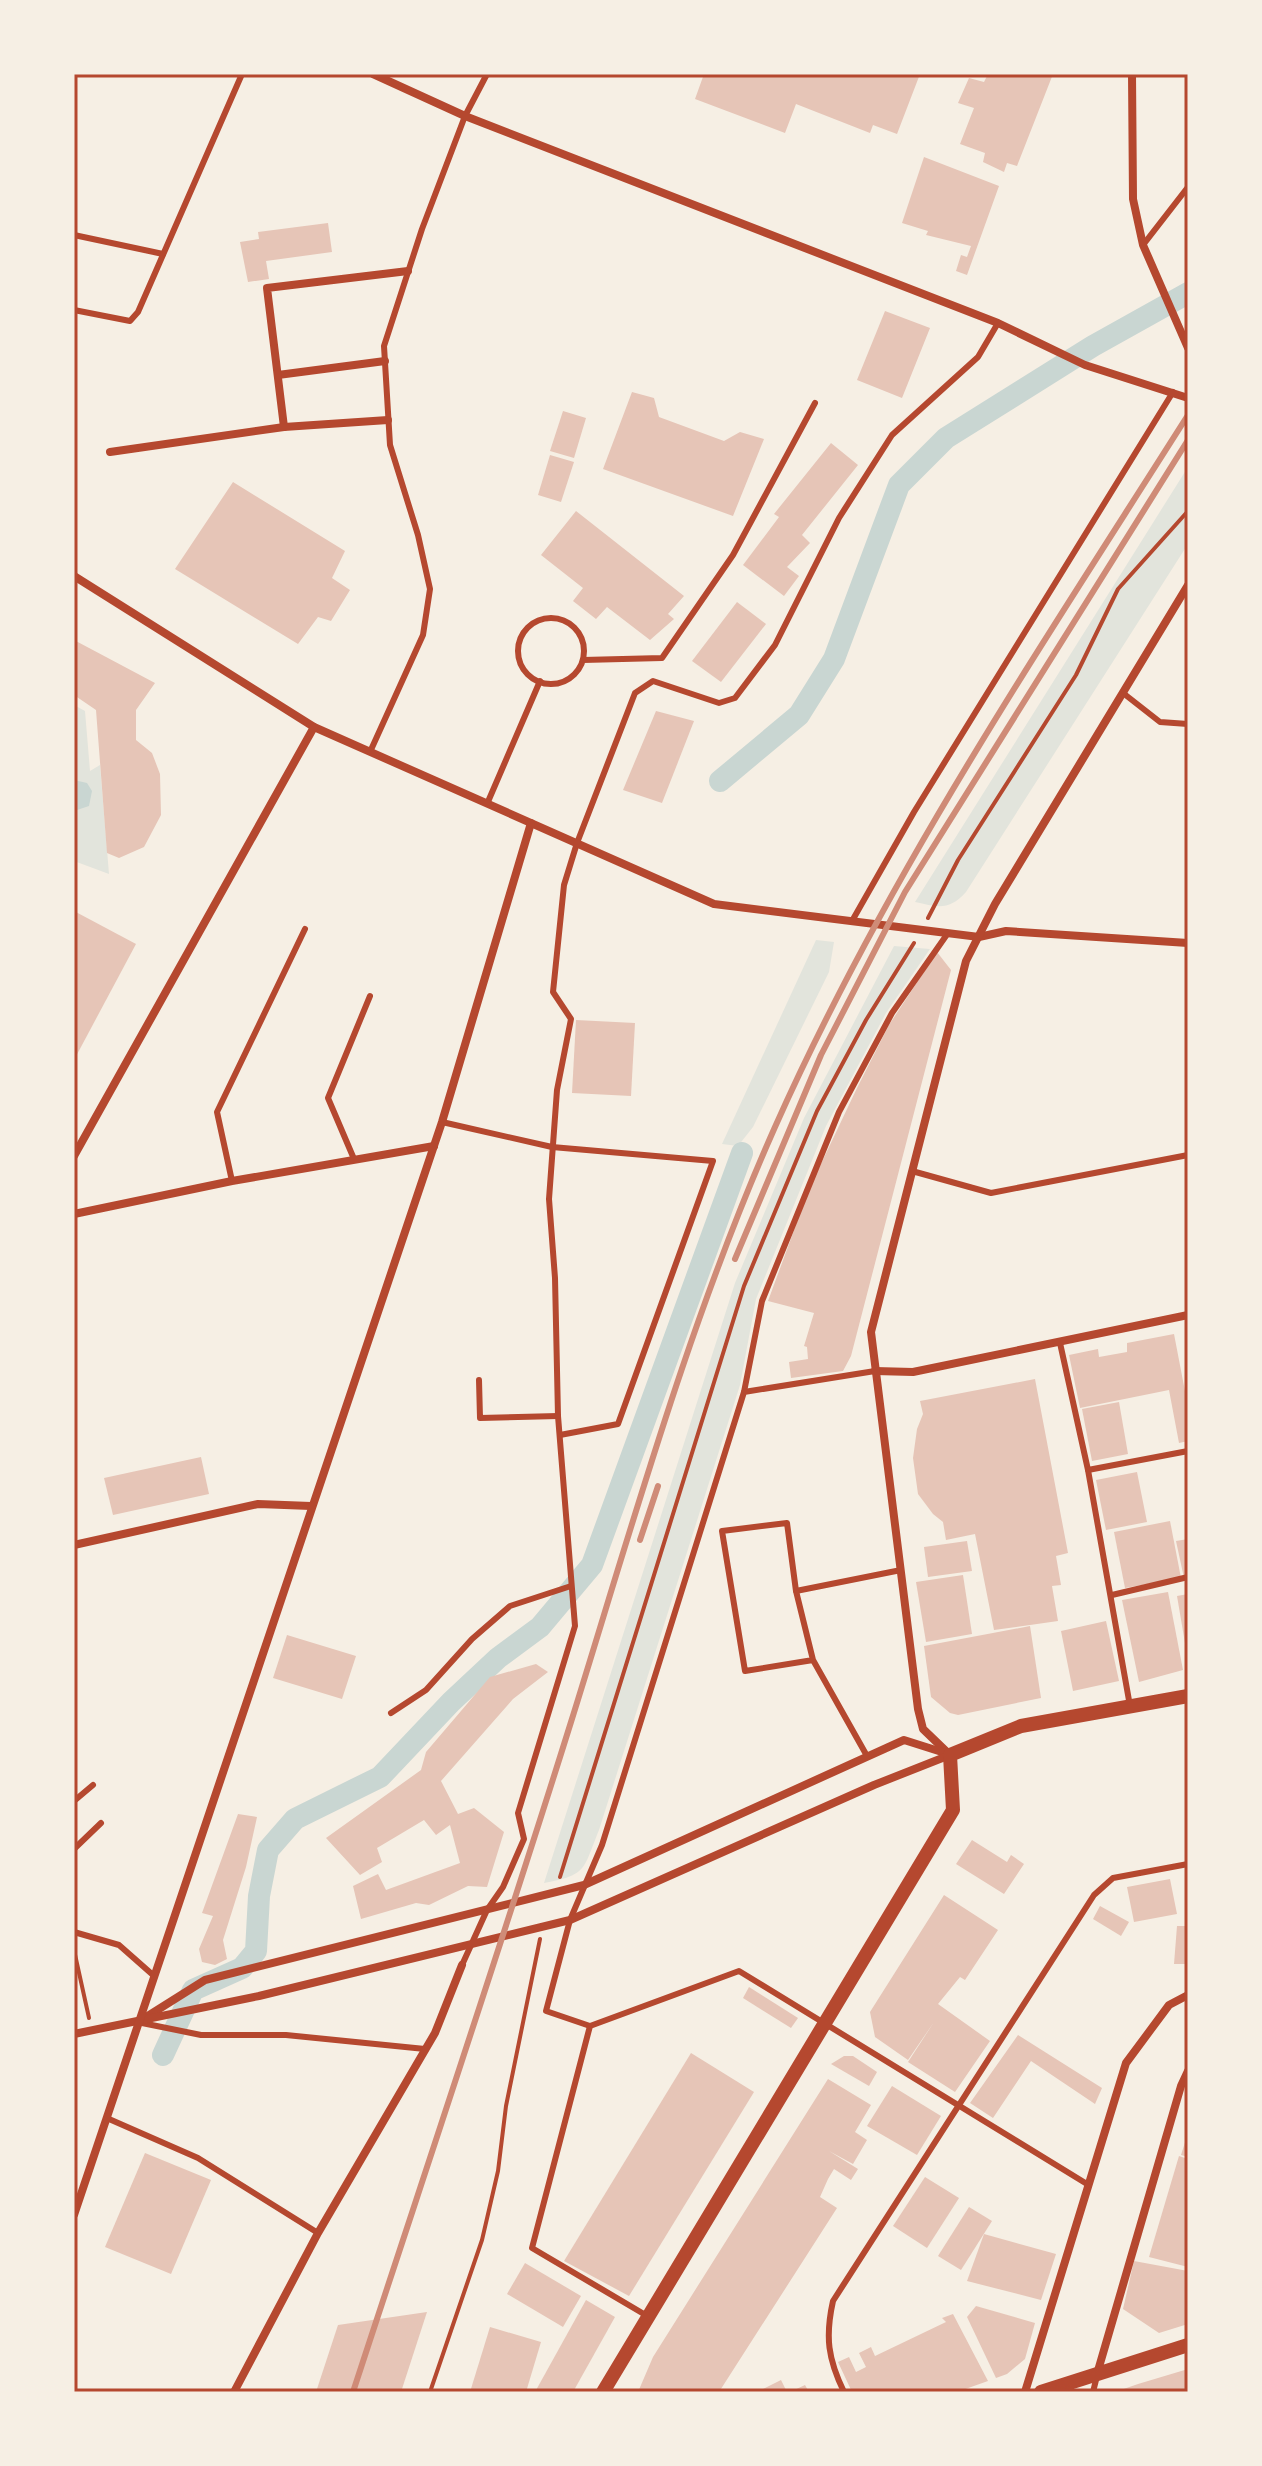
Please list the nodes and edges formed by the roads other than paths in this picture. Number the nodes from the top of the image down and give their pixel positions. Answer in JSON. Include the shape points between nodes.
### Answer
{"nodes":[{"id":1,"x":242,"y":74,"type":"edge"},
{"id":2,"x":373,"y":74,"type":"edge"},
{"id":3,"x":487,"y":74,"type":"edge"},
{"id":4,"x":1132,"y":74,"type":"edge"},
{"id":5,"x":465,"y":116,"type":"junction"},
{"id":6,"x":1188,"y":187,"type":"edge"},
{"id":7,"x":74,"y":235,"type":"edge"},
{"id":8,"x":1143,"y":245,"type":"junction"},
{"id":9,"x":163,"y":254,"type":"junction"},
{"id":10,"x":408,"y":271,"type":"junction"},
{"id":11,"x":74,"y":310,"type":"edge"},
{"id":12,"x":998,"y":323,"type":"junction"},
{"id":13,"x":1188,"y":348,"type":"edge"},
{"id":14,"x":385,"y":361,"type":"junction"},
{"id":15,"x":278,"y":375,"type":"junction"},
{"id":16,"x":1173,"y":392,"type":"junction"},
{"id":17,"x":1188,"y":398,"type":"edge"},
{"id":18,"x":815,"y":403,"type":"dead end"},
{"id":19,"x":388,"y":420,"type":"junction"},
{"id":20,"x":284,"y":427,"type":"junction"},
{"id":21,"x":110,"y":452,"type":"dead end"},
{"id":22,"x":74,"y":576,"type":"edge"},
{"id":23,"x":1188,"y":585,"type":"edge"},
{"id":24,"x":583,"y":660,"type":"junction"},
{"id":25,"x":540,"y":681,"type":"junction"},
{"id":26,"x":1123,"y":693,"type":"junction"},
{"id":27,"x":1188,"y":724,"type":"edge"},
{"id":28,"x":314,"y":727,"type":"junction"},
{"id":29,"x":370,"y":752,"type":"junction"},
{"id":30,"x":487,"y":804,"type":"junction"},
{"id":31,"x":531,"y":823,"type":"junction"},
{"id":32,"x":577,"y":843,"type":"junction"},
{"id":33,"x":852,"y":921,"type":"junction"},
{"id":34,"x":305,"y":929,"type":"dead end"},
{"id":35,"x":948,"y":933,"type":"junction"},
{"id":36,"x":979,"y":937,"type":"junction"},
{"id":37,"x":1188,"y":943,"type":"edge"},
{"id":38,"x":370,"y":996,"type":"dead end"},
{"id":39,"x":442,"y":1122,"type":"junction"},
{"id":40,"x":434,"y":1146,"type":"junction"},
{"id":41,"x":552,"y":1147,"type":"junction"},
{"id":42,"x":1188,"y":1155,"type":"edge"},
{"id":43,"x":74,"y":1156,"type":"edge"},
{"id":44,"x":354,"y":1159,"type":"junction"},
{"id":45,"x":912,"y":1171,"type":"junction"},
{"id":46,"x":232,"y":1181,"type":"junction"},
{"id":47,"x":74,"y":1214,"type":"edge"},
{"id":48,"x":1188,"y":1315,"type":"edge"},
{"id":49,"x":1060,"y":1343,"type":"junction"},
{"id":50,"x":875,"y":1371,"type":"junction"},
{"id":51,"x":479,"y":1380,"type":"dead end"},
{"id":52,"x":744,"y":1392,"type":"junction"},
{"id":53,"x":558,"y":1416,"type":"junction"},
{"id":54,"x":560,"y":1435,"type":"junction"},
{"id":55,"x":1188,"y":1451,"type":"edge"},
{"id":56,"x":1088,"y":1470,"type":"junction"},
{"id":57,"x":311,"y":1506,"type":"junction"},
{"id":58,"x":74,"y":1545,"type":"edge"},
{"id":59,"x":901,"y":1570,"type":"junction"},
{"id":60,"x":1188,"y":1577,"type":"edge"},
{"id":61,"x":571,"y":1586,"type":"junction"},
{"id":62,"x":796,"y":1591,"type":"junction"},
{"id":63,"x":1112,"y":1595,"type":"junction"},
{"id":64,"x":813,"y":1660,"type":"junction"},
{"id":65,"x":1188,"y":1696,"type":"edge"},
{"id":66,"x":1130,"y":1706,"type":"junction"},
{"id":67,"x":391,"y":1713,"type":"dead end"},
{"id":68,"x":950,"y":1755,"type":"junction"},
{"id":69,"x":867,"y":1756,"type":"junction"},
{"id":70,"x":93,"y":1785,"type":"dead end"},
{"id":71,"x":74,"y":1801,"type":"edge"},
{"id":72,"x":101,"y":1823,"type":"dead end"},
{"id":73,"x":74,"y":1849,"type":"edge"},
{"id":74,"x":1188,"y":1864,"type":"edge"},
{"id":75,"x":584,"y":1885,"type":"junction"},
{"id":76,"x":487,"y":1910,"type":"junction"},
{"id":77,"x":570,"y":1920,"type":"junction"},
{"id":78,"x":74,"y":1932,"type":"edge"},
{"id":79,"x":470,"y":1943,"type":"junction"},
{"id":80,"x":462,"y":1965,"type":"joint"},
{"id":81,"x":153,"y":1975,"type":"junction"},
{"id":82,"x":1188,"y":1995,"type":"edge"},
{"id":83,"x":137,"y":2022,"type":"junction"},
{"id":84,"x":824,"y":2022,"type":"junction"},
{"id":85,"x":590,"y":2026,"type":"junction"},
{"id":86,"x":74,"y":2034,"type":"edge"},
{"id":87,"x":425,"y":2049,"type":"junction"},
{"id":88,"x":1188,"y":2071,"type":"edge"},
{"id":89,"x":957,"y":2106,"type":"junction"},
{"id":90,"x":109,"y":2119,"type":"junction"},
{"id":91,"x":1087,"y":2184,"type":"junction"},
{"id":92,"x":74,"y":2215,"type":"edge"},
{"id":93,"x":318,"y":2233,"type":"junction"},
{"id":94,"x":650,"y":2317,"type":"junction"},
{"id":95,"x":1188,"y":2345,"type":"edge"},
{"id":96,"x":1097,"y":2374,"type":"junction"},
{"id":97,"x":234,"y":2392,"type":"edge"},
{"id":98,"x":603,"y":2392,"type":"edge"},
{"id":99,"x":844,"y":2392,"type":"edge"},
{"id":100,"x":1025,"y":2392,"type":"edge"},
{"id":101,"x":1041,"y":2392,"type":"edge"},
{"id":102,"x":1093,"y":2392,"type":"edge"}],
"edges":[{"from":1,"to":9,"type":"lane"},
{"from":2,"to":5,"type":"street"},
{"from":3,"to":5,"type":"lane"},
{"from":4,"to":8,"type":"street","via":[[1133,199]]},
{"from":5,"to":10,"type":"lane"},
{"from":5,"to":12,"type":"street"},
{"from":6,"to":8,"type":"lane"},
{"from":7,"to":9,"type":"lane"},
{"from":8,"to":13,"type":"street"},
{"from":9,"to":11,"type":"lane","via":[[130,321]]},
{"from":10,"to":14,"type":"lane","via":[[384,346]]},
{"from":10,"to":15,"type":"street","via":[[267,288]]},
{"from":12,"to":16,"type":"street","via":[[1085,365]]},
{"from":12,"to":32,"type":"lane","via":[[978,357],[892,435],[839,518],[775,645],[735,698],[719,703],[653,681],[635,693]]},
{"from":14,"to":15,"type":"street"},
{"from":14,"to":19,"type":"lane"},
{"from":15,"to":20,"type":"street"},
{"from":16,"to":17,"type":"street"},
{"from":16,"to":33,"type":"lane"},
{"from":18,"to":24,"type":"lane","via":[[733,555],[662,658]]},
{"from":19,"to":20,"type":"street"},
{"from":19,"to":29,"type":"lane","via":[[390,445],[430,589],[423,635]]},
{"from":20,"to":21,"type":"street"},
{"from":22,"to":28,"type":"street"},
{"from":23,"to":26,"type":"street"},
{"from":24,"to":25,"type":"lane","via":[[563,683]]},
{"from":24,"to":25,"type":"lane","via":[[582,639],[569,624],[537,621],[518,648],[523,669]]},
{"from":25,"to":30,"type":"lane"},
{"from":26,"to":27,"type":"lane","via":[[1160,722]]},
{"from":26,"to":36,"type":"street"},
{"from":28,"to":29,"type":"street"},
{"from":28,"to":43,"type":"street"},
{"from":29,"to":30,"type":"street"},
{"from":30,"to":31,"type":"street"},
{"from":31,"to":32,"type":"street"},
{"from":31,"to":39,"type":"street"},
{"from":32,"to":33,"type":"street","via":[[714,904]]},
{"from":32,"to":41,"type":"lane","via":[[564,885],[553,992],[571,1019]]},
{"from":33,"to":35,"type":"street"},
{"from":34,"to":46,"type":"lane","via":[[217,1112]]},
{"from":35,"to":36,"type":"street"},
{"from":35,"to":52,"type":"lane","via":[[892,1013],[839,1112],[762,1301]]},
{"from":36,"to":37,"type":"street","via":[[1006,931]]},
{"from":36,"to":45,"type":"street","via":[[966,961]]},
{"from":38,"to":44,"type":"lane","via":[[328,1098]]},
{"from":39,"to":40,"type":"street"},
{"from":39,"to":41,"type":"lane"},
{"from":40,"to":44,"type":"street"},
{"from":40,"to":57,"type":"street"},
{"from":41,"to":53,"type":"lane","via":[[549,1199]]},
{"from":41,"to":54,"type":"lane","via":[[713,1161],[618,1424]]},
{"from":42,"to":45,"type":"lane","via":[[991,1193]]},
{"from":44,"to":46,"type":"street"},
{"from":45,"to":50,"type":"street","via":[[871,1332]]},
{"from":46,"to":47,"type":"street"},
{"from":48,"to":49,"type":"street"},
{"from":49,"to":50,"type":"street","via":[[913,1372]]},
{"from":49,"to":56,"type":"lane"},
{"from":50,"to":52,"type":"lane"},
{"from":50,"to":59,"type":"street"},
{"from":51,"to":53,"type":"lane","via":[[480,1418]]},
{"from":52,"to":75,"type":"lane","via":[[602,1845]]},
{"from":53,"to":54,"type":"lane"},
{"from":54,"to":61,"type":"lane"},
{"from":55,"to":56,"type":"lane"},
{"from":56,"to":63,"type":"lane"},
{"from":57,"to":58,"type":"street","via":[[258,1504]]},
{"from":57,"to":81,"type":"street"},
{"from":59,"to":62,"type":"lane"},
{"from":59,"to":68,"type":"street","via":[[923,1729]]},
{"from":60,"to":63,"type":"lane"},
{"from":61,"to":67,"type":"lane","via":[[510,1606],[426,1690]]},
{"from":61,"to":76,"type":"lane","via":[[575,1626],[518,1813],[524,1839]]},
{"from":62,"to":64,"type":"lane"},
{"from":62,"to":64,"type":"lane","via":[[787,1523],[722,1531],[745,1671]]},
{"from":63,"to":66,"type":"lane"},
{"from":64,"to":69,"type":"lane"},
{"from":65,"to":66,"type":"street"},
{"from":66,"to":68,"type":"street","via":[[1021,1726]]},
{"from":68,"to":69,"type":"street","via":[[904,1740]]},
{"from":68,"to":77,"type":"street"},
{"from":68,"to":84,"type":"street","via":[[953,1810]]},
{"from":69,"to":75,"type":"street"},
{"from":70,"to":71,"type":"lane"},
{"from":72,"to":73,"type":"lane"},
{"from":74,"to":89,"type":"lane","via":[[1113,1878],[1094,1895]]},
{"from":75,"to":76,"type":"street"},
{"from":75,"to":77,"type":"lane"},
{"from":76,"to":79,"type":"lane"},
{"from":76,"to":83,"type":"street","via":[[205,1980]]},
{"from":77,"to":79,"type":"street"},
{"from":77,"to":85,"type":"lane","via":[[546,2011]]},
{"from":78,"to":81,"type":"lane","via":[[119,1945]]},
{"from":79,"to":80,"type":"lane"},
{"from":79,"to":83,"type":"street"},
{"from":80,"to":87,"type":"street"},
{"from":81,"to":83,"type":"street"},
{"from":82,"to":91,"type":"street","via":[[1169,2005],[1126,2063]]},
{"from":83,"to":86,"type":"street"},
{"from":83,"to":87,"type":"lane","via":[[201,2035],[286,2035]]},
{"from":83,"to":90,"type":"street"},
{"from":84,"to":85,"type":"lane","via":[[739,1971]]},
{"from":84,"to":89,"type":"lane"},
{"from":84,"to":94,"type":"street"},
{"from":85,"to":94,"type":"lane","via":[[532,2248]]},
{"from":87,"to":93,"type":"street"},
{"from":88,"to":96,"type":"street"},
{"from":89,"to":91,"type":"lane"},
{"from":89,"to":99,"type":"lane","via":[[833,2301],[826,2331],[829,2360]]},
{"from":90,"to":92,"type":"street"},
{"from":90,"to":93,"type":"lane","via":[[198,2158]]},
{"from":91,"to":100,"type":"street"},
{"from":93,"to":97,"type":"street"},
{"from":94,"to":98,"type":"street"},
{"from":95,"to":96,"type":"street"},
{"from":96,"to":101,"type":"street"},
{"from":96,"to":102,"type":"lane"}]}
